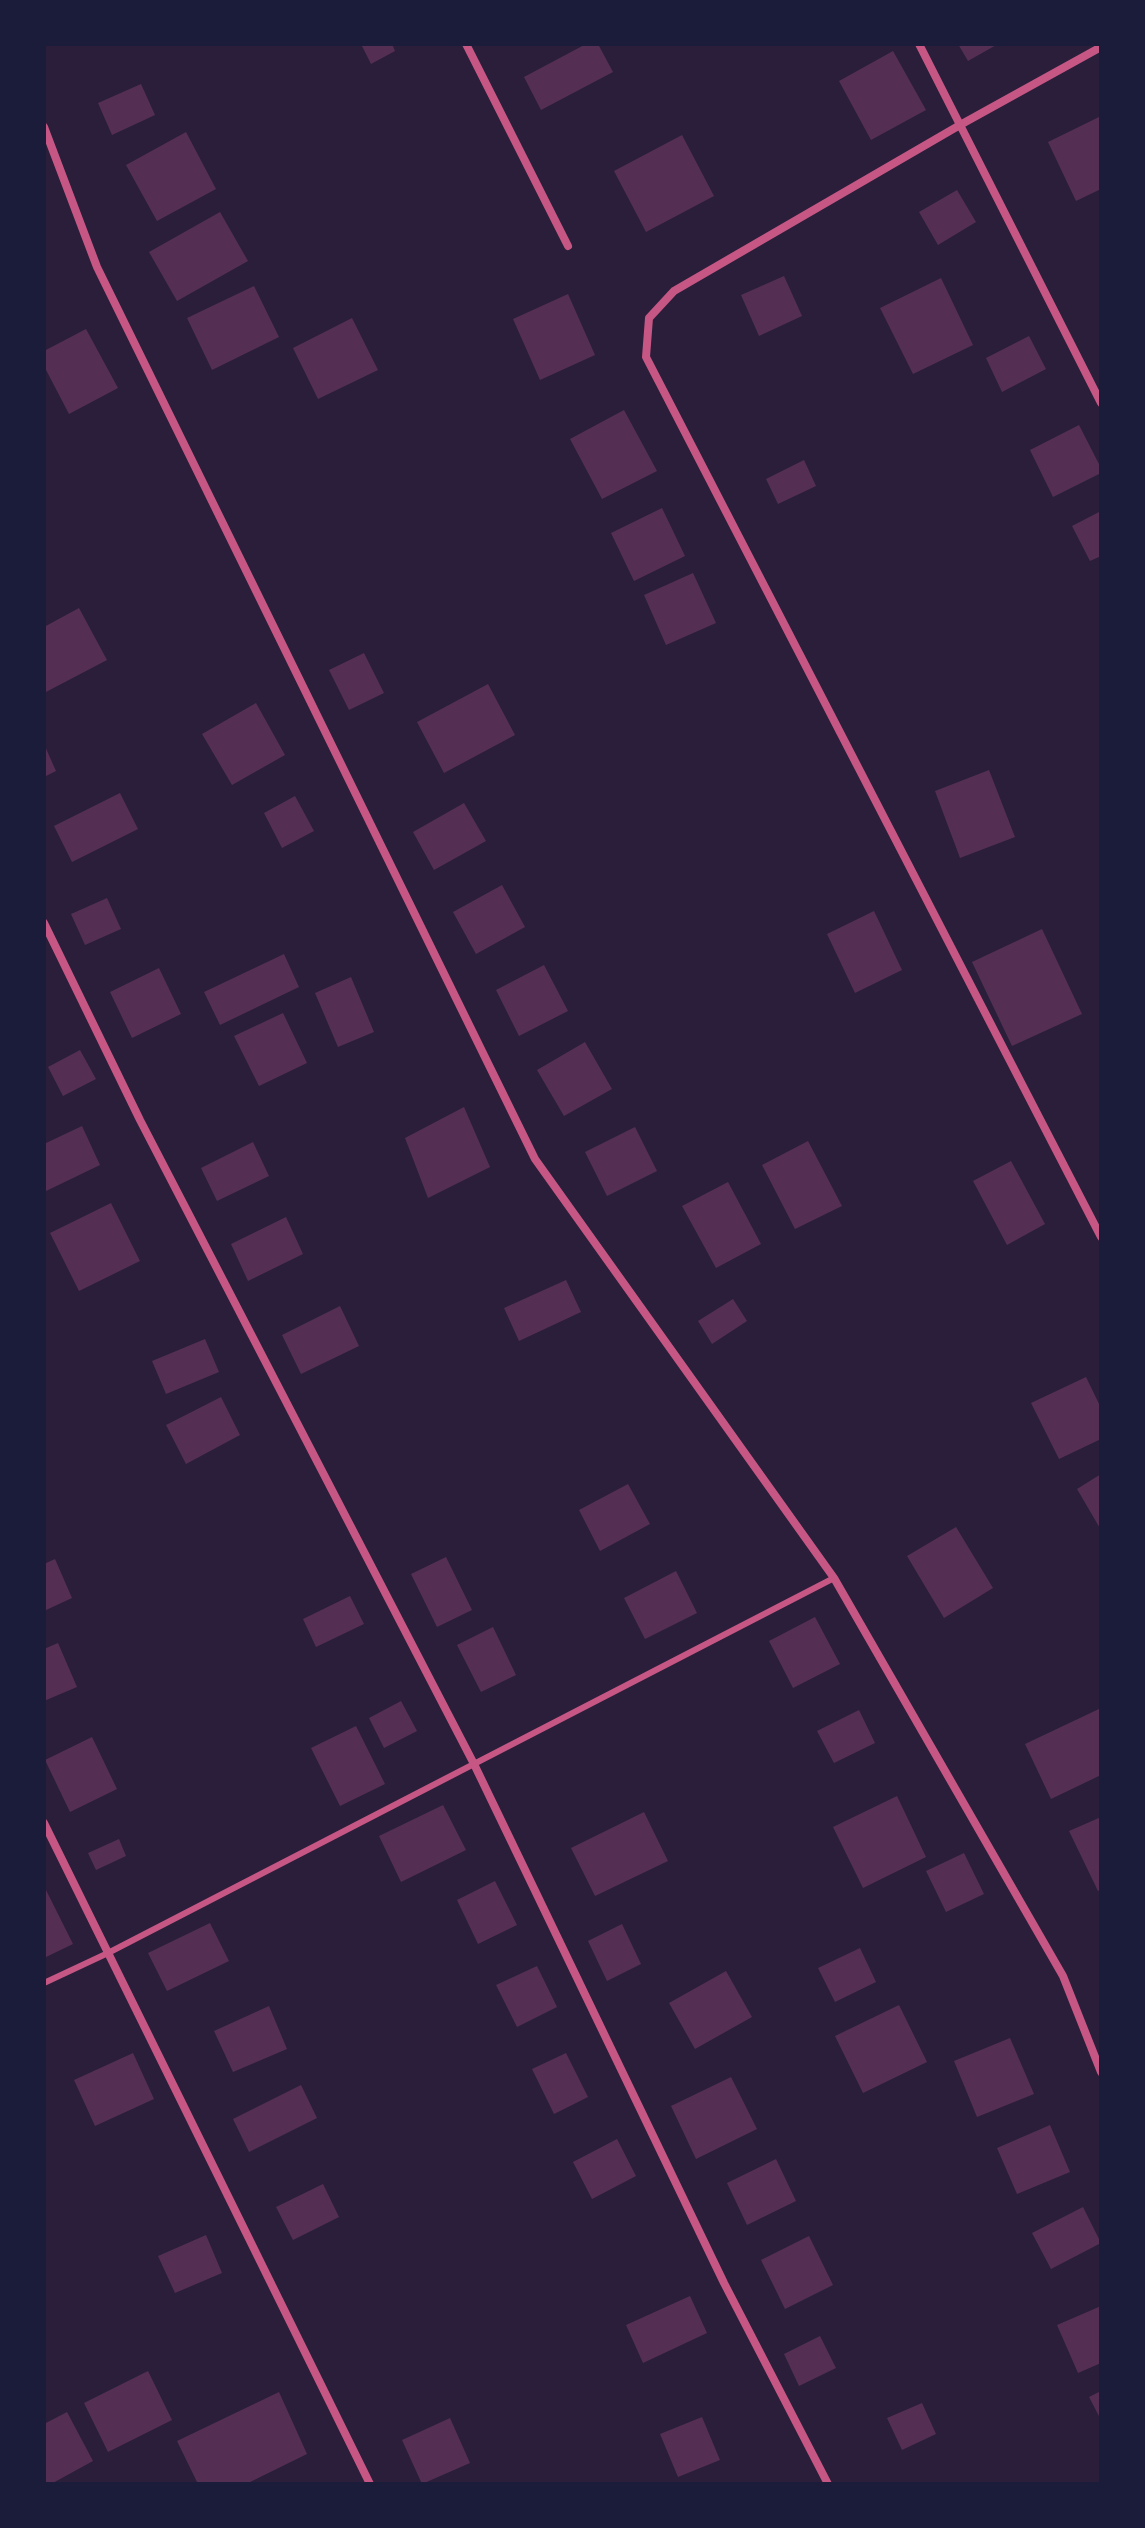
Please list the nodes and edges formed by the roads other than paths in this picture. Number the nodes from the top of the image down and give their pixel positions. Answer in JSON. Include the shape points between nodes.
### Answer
{"nodes":[{"id":1,"x":466,"y":44,"type":"edge"},
{"id":2,"x":919,"y":44,"type":"edge"},
{"id":3,"x":1101,"y":47,"type":"edge"},
{"id":4,"x":960,"y":125,"type":"junction"},
{"id":5,"x":44,"y":127,"type":"edge"},
{"id":6,"x":568,"y":246,"type":"dead end"},
{"id":7,"x":1101,"y":403,"type":"edge"},
{"id":8,"x":44,"y":923,"type":"edge"},
{"id":9,"x":1101,"y":1237,"type":"edge"},
{"id":10,"x":834,"y":1578,"type":"junction"},
{"id":11,"x":474,"y":1764,"type":"junction"},
{"id":12,"x":44,"y":1823,"type":"edge"},
{"id":13,"x":108,"y":1953,"type":"junction"},
{"id":14,"x":44,"y":1983,"type":"edge"},
{"id":15,"x":1101,"y":2072,"type":"edge"},
{"id":16,"x":370,"y":2484,"type":"edge"},
{"id":17,"x":828,"y":2484,"type":"edge"}],
"edges":[{"from":1,"to":6,"type":"street"},
{"from":2,"to":4,"type":"street"},
{"from":3,"to":4,"type":"street"},
{"from":4,"to":7,"type":"street"},
{"from":4,"to":9,"type":"street","via":[[674,291],[649,318],[646,357]]},
{"from":5,"to":10,"type":"street","via":[[97,267],[535,1159]]},
{"from":8,"to":11,"type":"street","via":[[140,1120]]},
{"from":10,"to":11,"type":"lane"},
{"from":10,"to":15,"type":"street","via":[[1063,1976]]},
{"from":11,"to":13,"type":"lane"},
{"from":11,"to":17,"type":"street","via":[[724,2283]]},
{"from":12,"to":13,"type":"street"},
{"from":13,"to":14,"type":"lane"},
{"from":13,"to":16,"type":"street"}]}
